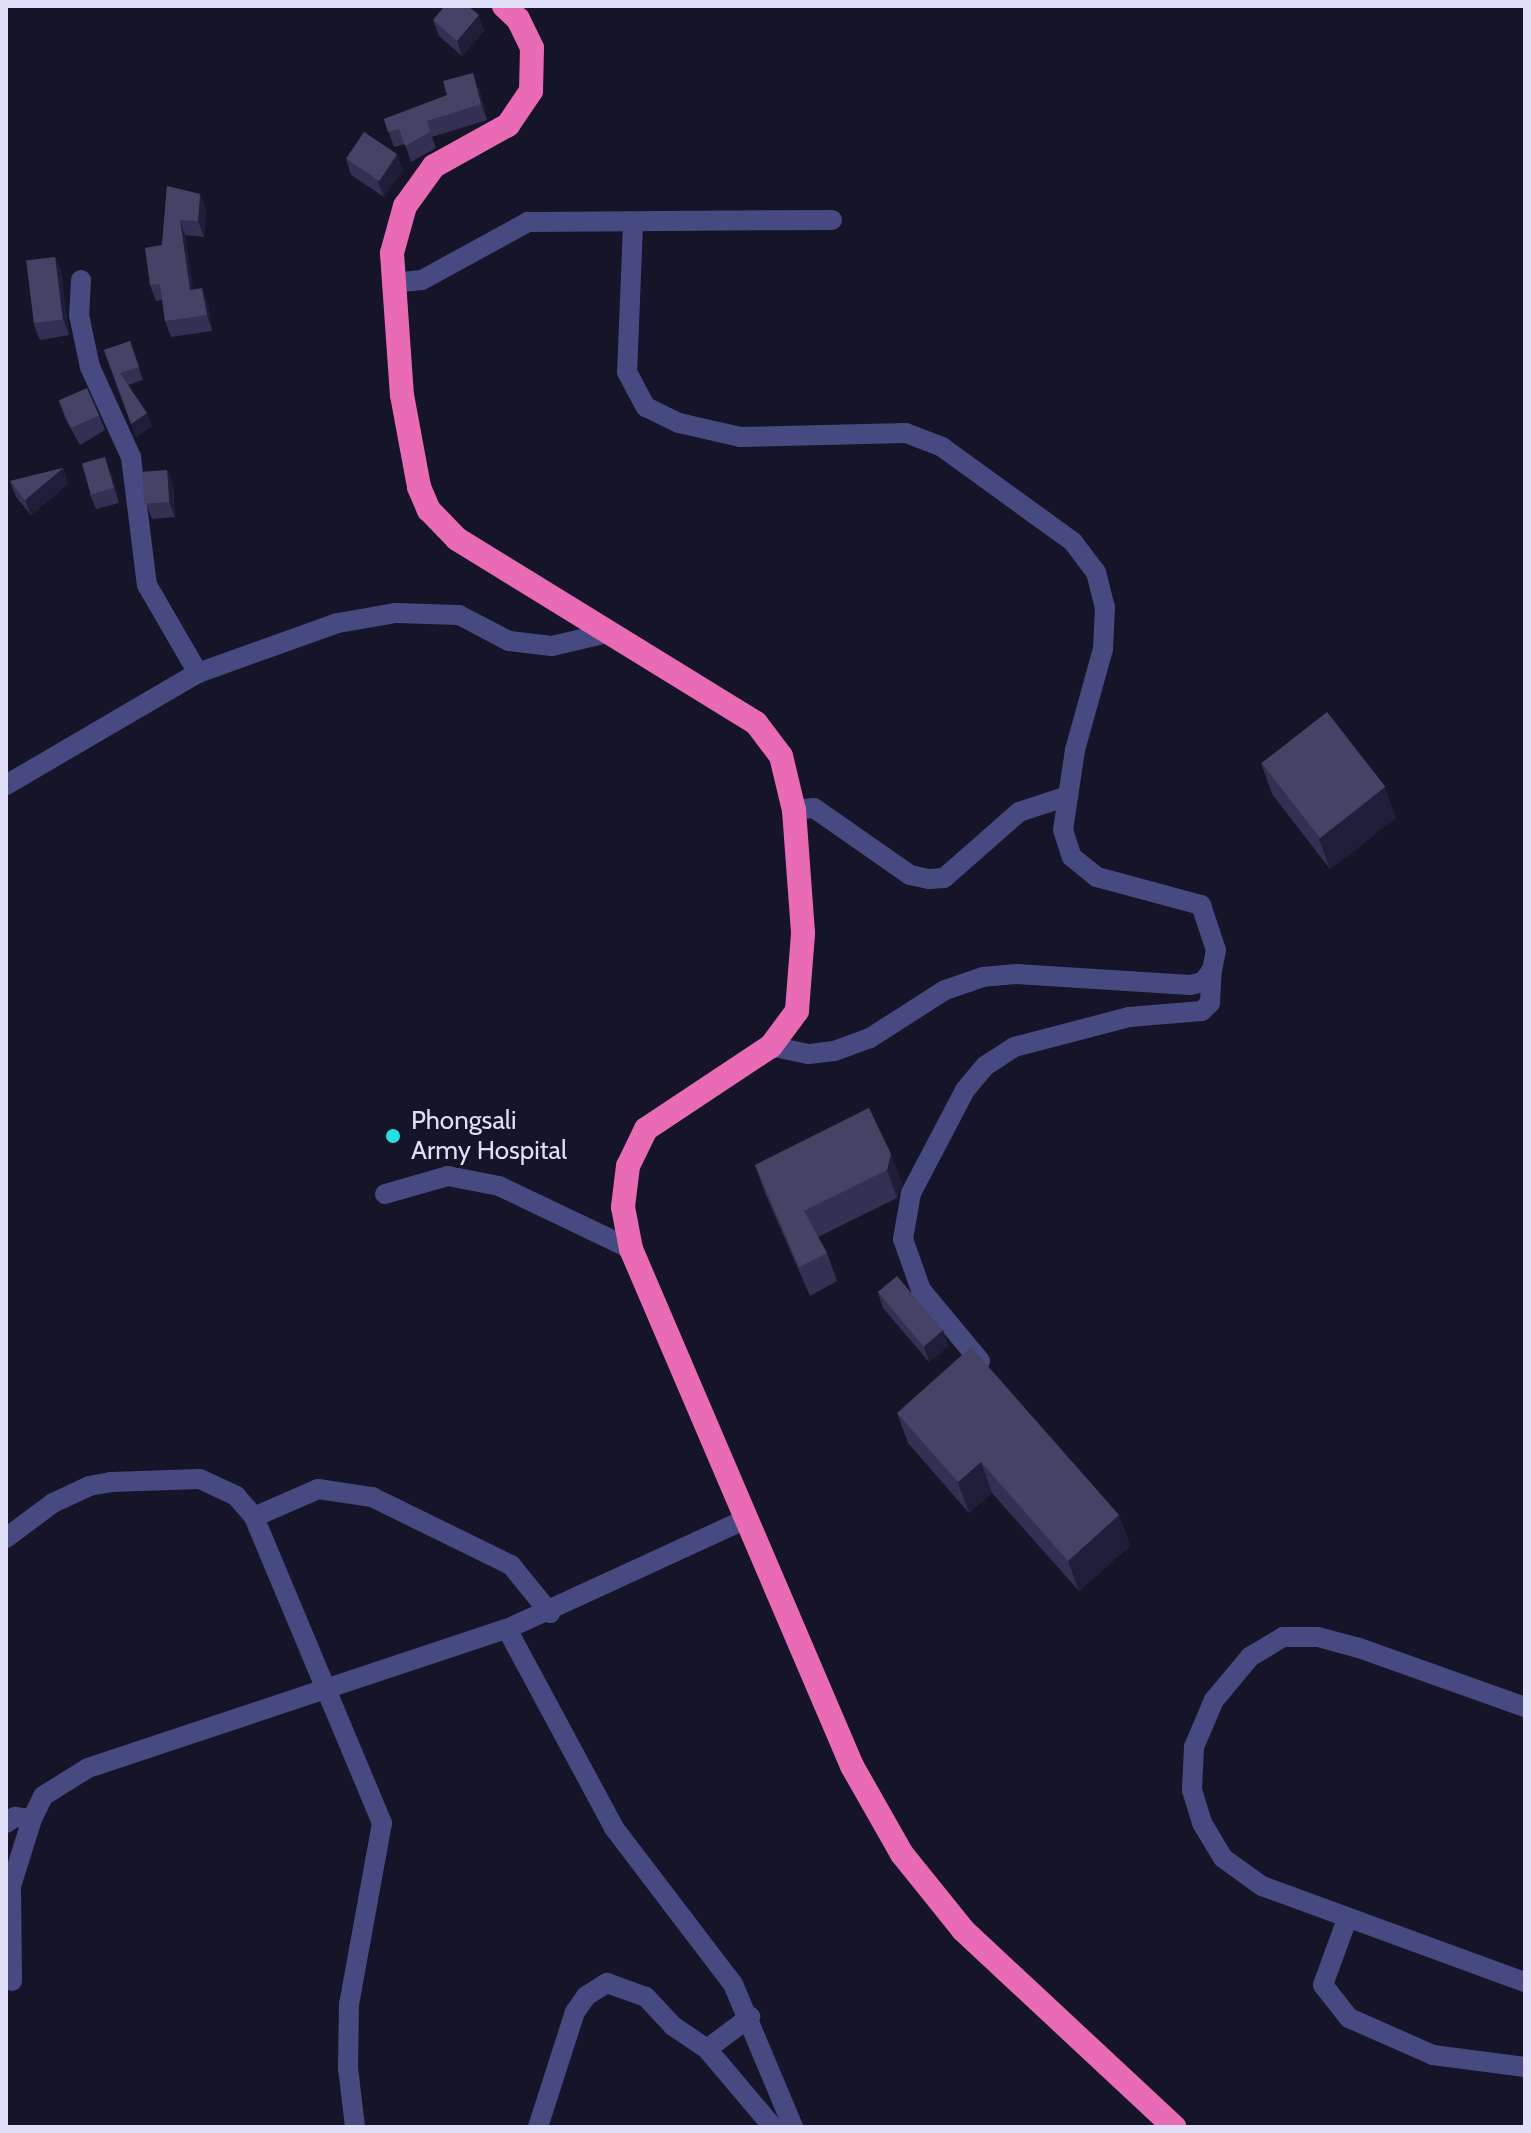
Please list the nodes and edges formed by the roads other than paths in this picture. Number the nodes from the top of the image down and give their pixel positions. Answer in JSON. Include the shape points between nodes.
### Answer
{"nodes":[{"id":1,"x":504,"y":6,"type":"edge"},
{"id":2,"x":832,"y":220,"type":"dead end"},
{"id":3,"x":633,"y":225,"type":"junction"},
{"id":4,"x":81,"y":280,"type":"dead end"},
{"id":5,"x":393,"y":283,"type":"junction"},
{"id":6,"x":608,"y":633,"type":"junction"},
{"id":7,"x":198,"y":673,"type":"junction"},
{"id":8,"x":6,"y":785,"type":"edge"},
{"id":9,"x":1068,"y":796,"type":"junction"},
{"id":10,"x":794,"y":810,"type":"junction"},
{"id":11,"x":1212,"y":970,"type":"junction"},
{"id":12,"x":771,"y":1046,"type":"junction"},
{"id":13,"x":385,"y":1194,"type":"dead end"},
{"id":14,"x":631,"y":1249,"type":"junction"},
{"id":15,"x":980,"y":1361,"type":"edge"},
{"id":16,"x":254,"y":1517,"type":"junction"},
{"id":17,"x":744,"y":1520,"type":"junction"},
{"id":18,"x":6,"y":1538,"type":"edge"},
{"id":19,"x":550,"y":1613,"type":"junction"},
{"id":20,"x":507,"y":1629,"type":"junction"},
{"id":21,"x":326,"y":1688,"type":"junction"},
{"id":22,"x":1525,"y":1707,"type":"edge"},
{"id":23,"x":32,"y":1819,"type":"junction"},
{"id":24,"x":6,"y":1823,"type":"edge"},
{"id":25,"x":1347,"y":1919,"type":"junction"},
{"id":26,"x":12,"y":1981,"type":"dead end"},
{"id":27,"x":1525,"y":1982,"type":"edge"},
{"id":28,"x":750,"y":2017,"type":"junction"},
{"id":29,"x":707,"y":2049,"type":"junction"},
{"id":30,"x":1525,"y":2067,"type":"edge"},
{"id":31,"x":355,"y":2127,"type":"edge"},
{"id":32,"x":538,"y":2127,"type":"edge"},
{"id":33,"x":773,"y":2127,"type":"edge"},
{"id":34,"x":793,"y":2127,"type":"edge"},
{"id":35,"x":1174,"y":2127,"type":"edge"}],
"edges":[{"from":1,"to":5,"type":"highway","via":[[518,19],[532,48],[531,91],[508,125],[434,166],[422,181],[397,226]]},
{"from":2,"to":3,"type":"street"},
{"from":3,"to":5,"type":"street","via":[[576,219],[528,222],[422,280]]},
{"from":3,"to":9,"type":"street","via":[[627,372],[646,407],[679,423],[740,437],[906,433],[942,447],[1073,542],[1096,572],[1105,607],[1103,649]]},
{"from":4,"to":7,"type":"street","via":[[79,315],[90,367],[131,457],[147,585]]},
{"from":5,"to":6,"type":"highway","via":[[402,395],[414,467],[429,510],[441,526],[494,566]]},
{"from":6,"to":7,"type":"street","via":[[552,646],[509,641],[459,615],[396,613],[338,623]]},
{"from":6,"to":10,"type":"highway","via":[[756,723],[781,756]]},
{"from":7,"to":8,"type":"street"},
{"from":9,"to":10,"type":"street","via":[[1019,812],[944,878],[929,879],[910,875],[814,808]]},
{"from":9,"to":11,"type":"street","via":[[1063,830],[1072,857],[1097,877],[1201,905],[1216,950]]},
{"from":10,"to":12,"type":"highway","via":[[803,934],[801,993],[789,1027]]},
{"from":11,"to":12,"type":"street","via":[[1203,982],[1190,985],[1016,974],[983,977],[945,990],[870,1038],[834,1051],[808,1054]]},
{"from":11,"to":15,"type":"street","via":[[1210,1003],[1202,1011],[1129,1017],[1014,1047],[985,1066],[965,1090],[911,1193],[903,1239],[921,1290]]},
{"from":12,"to":14,"type":"highway","via":[[646,1129],[628,1166],[623,1207]]},
{"from":13,"to":14,"type":"street","via":[[448,1176],[499,1186]]},
{"from":14,"to":17,"type":"highway"},
{"from":16,"to":18,"type":"street","via":[[236,1496],[200,1479],[111,1482],[53,1503]]},
{"from":16,"to":19,"type":"street","via":[[318,1489],[372,1497],[511,1565]]},
{"from":16,"to":21,"type":"street"},
{"from":17,"to":19,"type":"street"},
{"from":17,"to":35,"type":"highway","via":[[852,1766],[902,1854],[963,1930]]},
{"from":19,"to":20,"type":"street"},
{"from":20,"to":21,"type":"street"},
{"from":20,"to":28,"type":"street","via":[[614,1828],[714,1954]]},
{"from":21,"to":23,"type":"street","via":[[88,1768],[43,1796]]},
{"from":21,"to":31,"type":"street","via":[[382,1823],[349,2004]]},
{"from":22,"to":25,"type":"street","via":[[1318,1637],[1283,1637],[1250,1657],[1214,1700],[1194,1747],[1192,1790],[1202,1823],[1223,1858],[1262,1886]]},
{"from":23,"to":24,"type":"street","via":[[15,1817]]},
{"from":23,"to":26,"type":"street","via":[[11,1886]]},
{"from":25,"to":27,"type":"street"},
{"from":25,"to":30,"type":"street","via":[[1323,1985],[1349,2018],[1433,2055]]},
{"from":28,"to":29,"type":"street"},
{"from":28,"to":34,"type":"street"},
{"from":29,"to":32,"type":"street","via":[[673,2026],[646,1997],[607,1983],[586,1996],[575,2012]]},
{"from":29,"to":33,"type":"street"}]}
